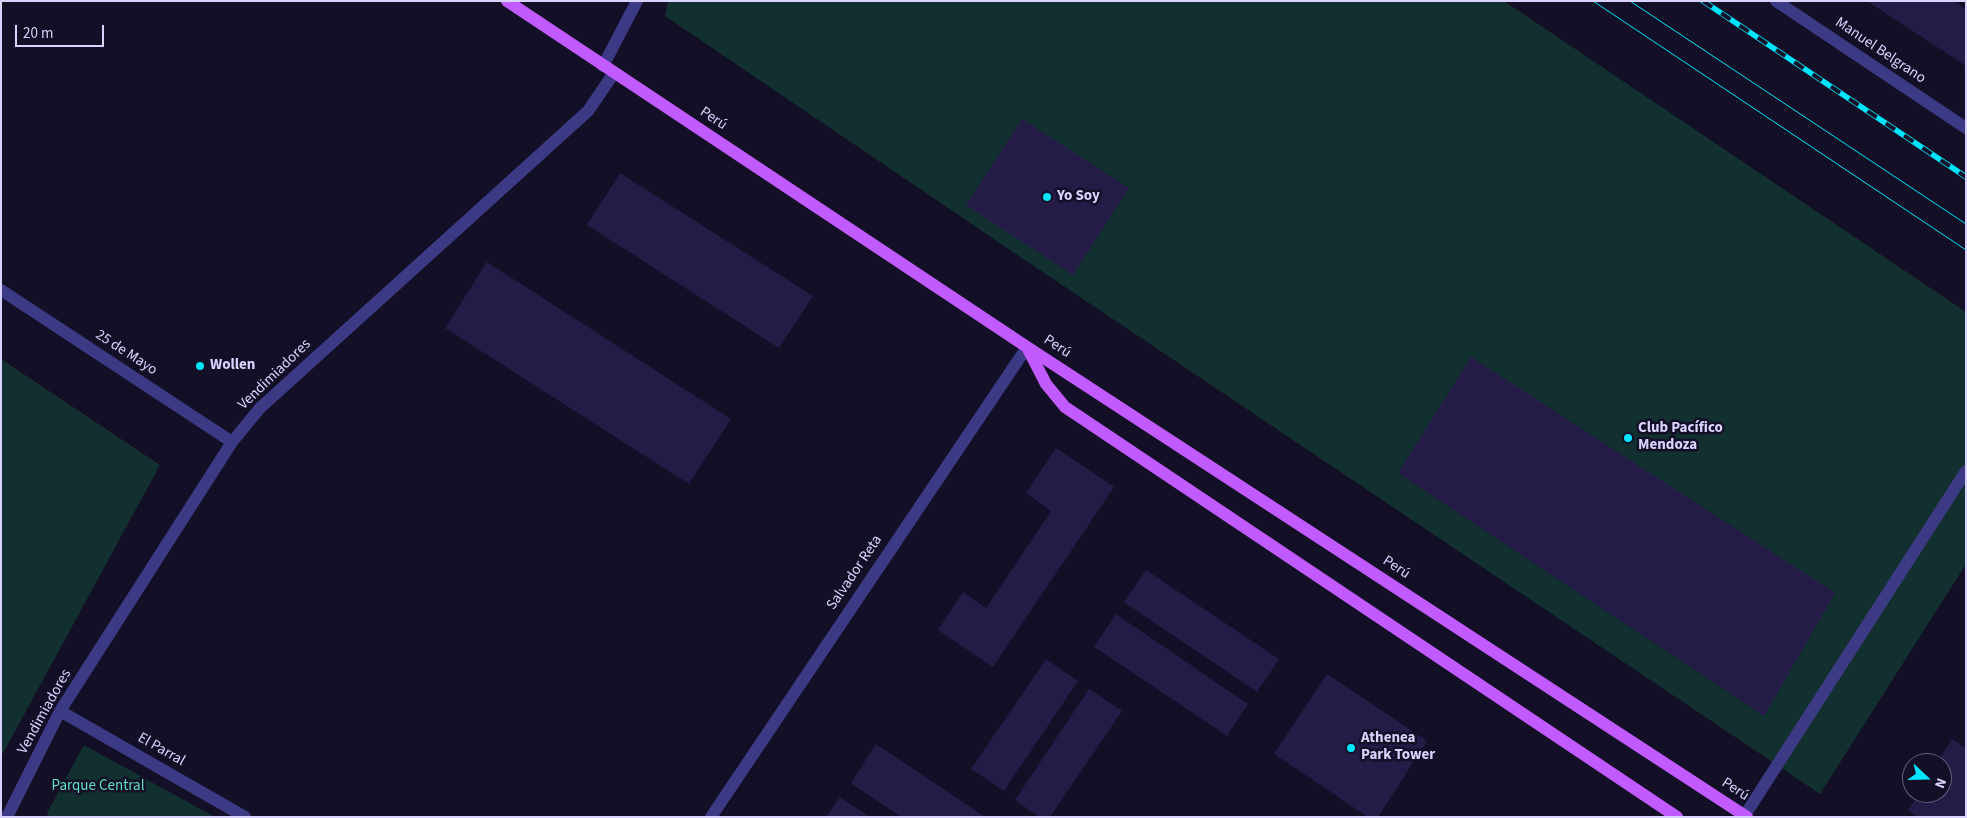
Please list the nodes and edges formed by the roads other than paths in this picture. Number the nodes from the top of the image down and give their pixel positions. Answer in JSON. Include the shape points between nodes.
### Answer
{"nodes":[{"id":1,"x":507,"y":1,"type":"edge"},
{"id":2,"x":637,"y":1,"type":"edge"},
{"id":3,"x":1776,"y":1,"type":"edge"},
{"id":4,"x":608,"y":69,"type":"junction"},
{"id":5,"x":1966,"y":128,"type":"edge"},
{"id":6,"x":1,"y":290,"type":"edge"},
{"id":7,"x":1027,"y":347,"type":"junction"},
{"id":8,"x":232,"y":442,"type":"junction"},
{"id":9,"x":1966,"y":471,"type":"edge"},
{"id":10,"x":60,"y":712,"type":"junction"},
{"id":11,"x":10,"y":815,"type":"edge"},
{"id":12,"x":1746,"y":816,"type":"edge"},
{"id":13,"x":245,"y":817,"type":"edge"},
{"id":14,"x":711,"y":817,"type":"edge"},
{"id":15,"x":1677,"y":817,"type":"edge"}],
"edges":[{"from":1,"to":4,"type":"main road","name":"Perú"},
{"from":2,"to":4,"type":"street","name":"Vendimiadores"},
{"from":3,"to":5,"type":"street","name":"Manuel Belgrano"},
{"from":4,"to":7,"type":"main road","name":"Perú"},
{"from":4,"to":8,"type":"street","name":"Vendimiadores","via":[[588,111],[260,408]]},
{"from":6,"to":8,"type":"street","name":"25 de Mayo"},
{"from":7,"to":12,"type":"main road","name":"Perú"},
{"from":7,"to":14,"type":"street","name":"Salvador Reta"},
{"from":7,"to":15,"type":"main road","name":"Perú","via":[[1046,384],[1065,407]]},
{"from":8,"to":10,"type":"street","name":"Vendimiadores"},
{"from":9,"to":12,"type":"street"},
{"from":10,"to":11,"type":"street","name":"Vendimiadores"},
{"from":10,"to":13,"type":"street","name":"El Parral"}]}
